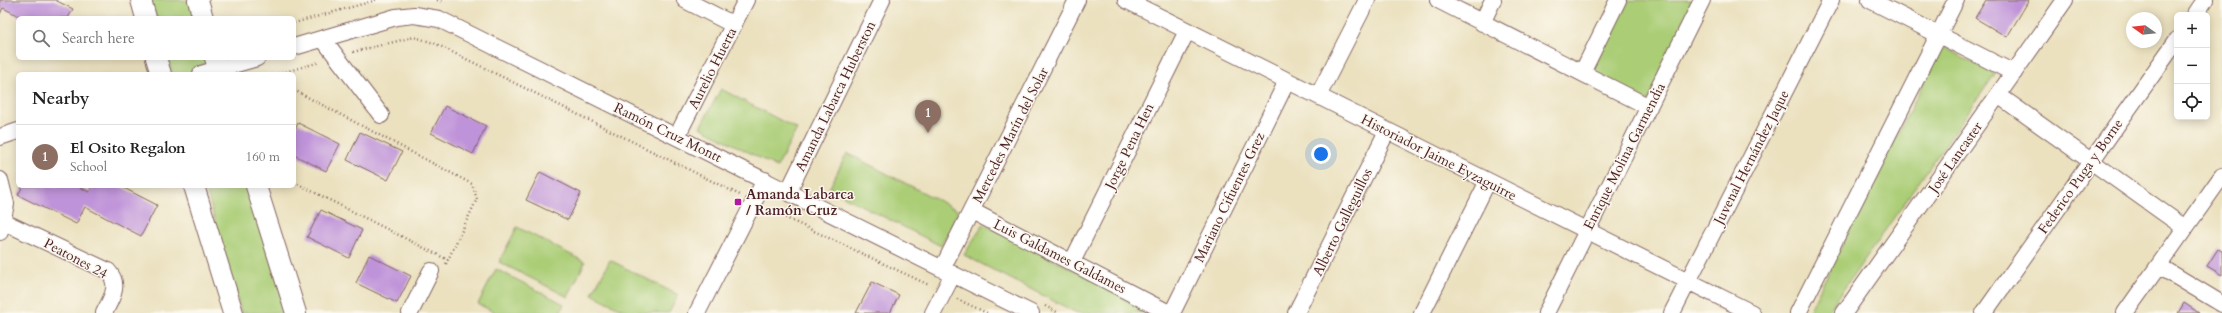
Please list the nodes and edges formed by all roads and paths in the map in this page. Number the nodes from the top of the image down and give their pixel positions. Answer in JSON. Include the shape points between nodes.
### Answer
{"nodes":[{"id":1,"x":141,"y":0,"type":"edge"},
{"id":2,"x":198,"y":0,"type":"edge"},
{"id":3,"x":377,"y":0,"type":"edge"},
{"id":4,"x":685,"y":0,"type":"edge"},
{"id":5,"x":746,"y":0,"type":"edge"},
{"id":6,"x":882,"y":0,"type":"edge"},
{"id":7,"x":1077,"y":0,"type":"edge"},
{"id":8,"x":1126,"y":0,"type":"edge"},
{"id":9,"x":1367,"y":0,"type":"edge"},
{"id":10,"x":1438,"y":0,"type":"edge"},
{"id":11,"x":1494,"y":0,"type":"edge"},
{"id":12,"x":1618,"y":0,"type":"edge"},
{"id":13,"x":1702,"y":0,"type":"edge"},
{"id":14,"x":1830,"y":0,"type":"edge"},
{"id":15,"x":1870,"y":0,"type":"edge"},
{"id":16,"x":1956,"y":0,"type":"edge"},
{"id":17,"x":2065,"y":0,"type":"edge"},
{"id":18,"x":2205,"y":0,"type":"edge"},
{"id":19,"x":415,"y":7,"type":"edge"},
{"id":20,"x":2197,"y":12,"type":"edge"},
{"id":21,"x":145,"y":16,"type":"edge"},
{"id":22,"x":202,"y":16,"type":"edge"},
{"id":23,"x":296,"y":22,"type":"edge"},
{"id":24,"x":1482,"y":23,"type":"junction"},
{"id":25,"x":734,"y":25,"type":"junction"},
{"id":26,"x":1187,"y":30,"type":"junction"},
{"id":27,"x":1939,"y":35,"type":"junction"},
{"id":28,"x":323,"y":39,"type":"junction"},
{"id":29,"x":2174,"y":44,"type":"edge"},
{"id":30,"x":296,"y":46,"type":"edge"},
{"id":31,"x":337,"y":57,"type":"junction"},
{"id":32,"x":157,"y":60,"type":"edge"},
{"id":33,"x":249,"y":60,"type":"edge"},
{"id":34,"x":214,"y":69,"type":"edge"},
{"id":35,"x":160,"y":72,"type":"edge"},
{"id":36,"x":285,"y":72,"type":"edge"},
{"id":37,"x":1582,"y":73,"type":"junction"},
{"id":38,"x":2014,"y":73,"type":"junction"},
{"id":39,"x":1287,"y":81,"type":"junction"},
{"id":40,"x":296,"y":91,"type":"edge"},
{"id":41,"x":1998,"y":95,"type":"junction"},
{"id":42,"x":1318,"y":96,"type":"junction"},
{"id":43,"x":1649,"y":107,"type":"junction"},
{"id":44,"x":381,"y":114,"type":"dead end"},
{"id":45,"x":1387,"y":131,"type":"junction"},
{"id":46,"x":16,"y":132,"type":"edge"},
{"id":47,"x":677,"y":136,"type":"junction"},
{"id":48,"x":0,"y":137,"type":"edge"},
{"id":49,"x":2091,"y":161,"type":"junction"},
{"id":50,"x":2222,"y":176,"type":"edge"},
{"id":51,"x":0,"y":180,"type":"edge"},
{"id":52,"x":765,"y":180,"type":"junction"},
{"id":53,"x":1488,"y":181,"type":"junction"},
{"id":54,"x":296,"y":183,"type":"edge"},
{"id":55,"x":195,"y":188,"type":"edge"},
{"id":56,"x":257,"y":188,"type":"edge"},
{"id":57,"x":788,"y":192,"type":"junction"},
{"id":58,"x":754,"y":202,"type":"junction"},
{"id":59,"x":972,"y":210,"type":"junction"},
{"id":60,"x":2,"y":227,"type":"edge"},
{"id":61,"x":2185,"y":228,"type":"junction"},
{"id":62,"x":1587,"y":231,"type":"junction"},
{"id":63,"x":448,"y":260,"type":"junction"},
{"id":64,"x":1072,"y":262,"type":"junction"},
{"id":65,"x":2159,"y":266,"type":"junction"},
{"id":66,"x":438,"y":269,"type":"joint"},
{"id":67,"x":948,"y":272,"type":"junction"},
{"id":68,"x":1688,"y":282,"type":"junction"},
{"id":69,"x":944,"y":292,"type":"junction"},
{"id":70,"x":2222,"y":304,"type":"edge"},
{"id":71,"x":104,"y":313,"type":"edge"},
{"id":72,"x":233,"y":313,"type":"edge"},
{"id":73,"x":296,"y":313,"type":"edge"},
{"id":74,"x":410,"y":313,"type":"edge"},
{"id":75,"x":697,"y":313,"type":"edge"},
{"id":76,"x":933,"y":313,"type":"edge"},
{"id":77,"x":987,"y":313,"type":"edge"},
{"id":78,"x":1031,"y":313,"type":"edge"},
{"id":79,"x":1170,"y":313,"type":"edge"},
{"id":80,"x":1296,"y":313,"type":"edge"},
{"id":81,"x":1422,"y":313,"type":"edge"},
{"id":82,"x":1546,"y":313,"type":"edge"},
{"id":83,"x":1672,"y":313,"type":"edge"},
{"id":84,"x":1752,"y":313,"type":"edge"},
{"id":85,"x":1798,"y":313,"type":"edge"},
{"id":86,"x":1844,"y":313,"type":"edge"},
{"id":87,"x":1984,"y":313,"type":"edge"},
{"id":88,"x":2125,"y":313,"type":"edge"}],
"edges":[{"from":1,"to":21,"type":"main road"},
{"from":2,"to":22,"type":"main road"},
{"from":3,"to":23,"type":"path"},
{"from":4,"to":25,"type":"street"},
{"from":5,"to":25,"type":"street","name":"Aurelio Huerta"},
{"from":6,"to":57,"type":"street","name":"Amanda Labarca Huberston"},
{"from":7,"to":59,"type":"street","name":"Mercedes Marín del Solar"},
{"from":8,"to":26,"type":"street","name":"Historiador Jaime Eyzaguirre"},
{"from":9,"to":42,"type":"street"},
{"from":10,"to":24,"type":"street"},
{"from":11,"to":24,"type":"street"},
{"from":12,"to":37,"type":"street"},
{"from":13,"to":43,"type":"street","name":"Enrique Molina Garmendia"},
{"from":14,"to":68,"type":"street","name":"Juvenal Hernández Jaque"},
{"from":15,"to":27,"type":"street"},
{"from":16,"to":27,"type":"street"},
{"from":17,"to":38,"type":"street","name":"José Lancaster"},
{"from":18,"to":20,"type":"street"},
{"from":19,"to":28,"type":"street","name":"Ramón Cruz Montt","via":[[396,17]]},
{"from":19,"to":47,"type":"street","name":"Ramón Cruz Montt","via":[[427,16],[451,24]]},
{"from":24,"to":37,"type":"street"},
{"from":25,"to":47,"type":"street","name":"Aurelio Huerta"},
{"from":26,"to":39,"type":"street","name":"Historiador Jaime Eyzaguirre"},
{"from":26,"to":64,"type":"street","name":"Jorge Pena Hen"},
{"from":27,"to":38,"type":"street"},
{"from":27,"to":85,"type":"street"},
{"from":28,"to":30,"type":"street","name":"Ramón Cruz Montt"},
{"from":28,"to":31,"type":"street"},
{"from":29,"to":49,"type":"street","name":"Federico Puga y Borne"},
{"from":31,"to":36,"type":"path"},
{"from":31,"to":44,"type":"street"},
{"from":31,"to":58,"type":"path","via":[[414,37],[434,43]]},
{"from":32,"to":35,"type":"main road"},
{"from":33,"to":34,"type":"street"},
{"from":37,"to":43,"type":"street"},
{"from":38,"to":41,"type":"street","name":"José Lancaster"},
{"from":39,"to":42,"type":"street","name":"Historiador Jaime Eyzaguirre"},
{"from":39,"to":79,"type":"street","name":"Mariano Cifuentes Grez"},
{"from":40,"to":63,"type":"path","via":[[472,184],[477,199]]},
{"from":41,"to":49,"type":"street"},
{"from":41,"to":86,"type":"street","name":"José Lancaster"},
{"from":42,"to":45,"type":"street","name":"Historiador Jaime Eyzaguirre"},
{"from":43,"to":62,"type":"street","name":"Enrique Molina Garmendia"},
{"from":45,"to":53,"type":"street","name":"Historiador Jaime Eyzaguirre"},
{"from":45,"to":80,"type":"street","name":"Alberto Galleguillos"},
{"from":46,"to":48,"type":"street"},
{"from":47,"to":52,"type":"street","name":"Ramón Cruz Montt"},
{"from":49,"to":61,"type":"street"},
{"from":49,"to":87,"type":"street","name":"Federico Puga y Borne"},
{"from":50,"to":61,"type":"street"},
{"from":51,"to":60,"type":"street","via":[[6,204]]},
{"from":52,"to":57,"type":"street","name":"Ramón Cruz Montt"},
{"from":52,"to":58,"type":"street"},
{"from":53,"to":62,"type":"street","name":"Historiador Jaime Eyzaguirre"},
{"from":53,"to":81,"type":"street"},
{"from":54,"to":63,"type":"path"},
{"from":55,"to":72,"type":"main road"},
{"from":56,"to":73,"type":"main road"},
{"from":57,"to":67,"type":"street","name":"Ramón Cruz Montt"},
{"from":58,"to":69,"type":"path"},
{"from":58,"to":75,"type":"street"},
{"from":59,"to":64,"type":"street","name":"Luis Galdames Galdames"},
{"from":59,"to":67,"type":"street","name":"Mercedes Marín del Solar"},
{"from":60,"to":71,"type":"street","name":"Peatones 24","via":[[108,271],[115,285]]},
{"from":61,"to":65,"type":"street"},
{"from":62,"to":68,"type":"street","name":"Historiador Jaime Eyzaguirre"},
{"from":62,"to":82,"type":"street","name":"Enrique Molina Garmendia"},
{"from":63,"to":66,"type":"path"},
{"from":64,"to":79,"type":"street","name":"Luis Galdames Galdames"},
{"from":65,"to":70,"type":"street"},
{"from":65,"to":88,"type":"street"},
{"from":66,"to":74,"type":"street"},
{"from":67,"to":69,"type":"street","name":"Mercedes Marín del Solar"},
{"from":67,"to":78,"type":"street","name":"Ramón Cruz Montt"},
{"from":68,"to":83,"type":"street","name":"Juvenal Hernández Jaque"},
{"from":68,"to":84,"type":"street","name":"Historiador Jaime Eyzaguirre"},
{"from":69,"to":76,"type":"street","name":"Mercedes Marín del Solar"},
{"from":69,"to":77,"type":"path"}]}
